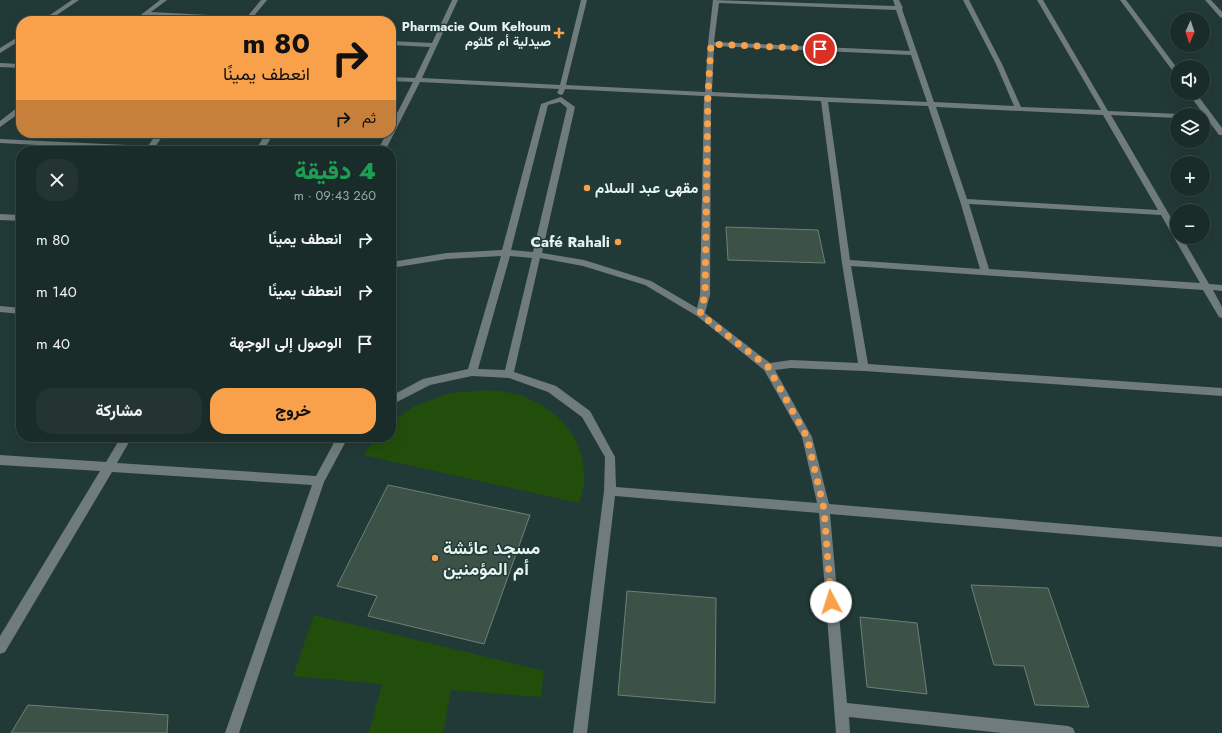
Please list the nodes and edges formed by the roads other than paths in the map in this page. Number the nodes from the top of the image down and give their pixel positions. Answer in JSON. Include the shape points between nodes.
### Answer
{"nodes":[{"id":1,"x":76,"y":0,"type":"edge"},
{"id":2,"x":164,"y":0,"type":"edge"},
{"id":3,"x":264,"y":0,"type":"edge"},
{"id":4,"x":455,"y":0,"type":"edge"},
{"id":5,"x":584,"y":0,"type":"edge"},
{"id":6,"x":896,"y":0,"type":"edge"},
{"id":7,"x":966,"y":0,"type":"edge"},
{"id":8,"x":1040,"y":0,"type":"edge"},
{"id":9,"x":1123,"y":0,"type":"edge"},
{"id":10,"x":1208,"y":0,"type":"edge"},
{"id":11,"x":716,"y":1,"type":"edge"},
{"id":12,"x":900,"y":8,"type":"junction"},
{"id":13,"x":146,"y":14,"type":"junction"},
{"id":14,"x":52,"y":16,"type":"edge"},
{"id":15,"x":143,"y":16,"type":"edge"},
{"id":16,"x":180,"y":16,"type":"edge"},
{"id":17,"x":251,"y":16,"type":"edge"},
{"id":18,"x":1222,"y":16,"type":"edge"},
{"id":19,"x":16,"y":40,"type":"edge"},
{"id":20,"x":396,"y":43,"type":"edge"},
{"id":21,"x":711,"y":44,"type":"junction"},
{"id":22,"x":434,"y":45,"type":"junction"},
{"id":23,"x":0,"y":51,"type":"edge"},
{"id":24,"x":914,"y":53,"type":"junction"},
{"id":25,"x":1170,"y":63,"type":"edge"},
{"id":26,"x":0,"y":65,"type":"edge"},
{"id":27,"x":16,"y":66,"type":"edge"},
{"id":28,"x":396,"y":79,"type":"edge"},
{"id":29,"x":418,"y":80,"type":"junction"},
{"id":30,"x":562,"y":87,"type":"junction"},
{"id":31,"x":708,"y":94,"type":"junction"},
{"id":32,"x":561,"y":99,"type":"junction"},
{"id":33,"x":824,"y":100,"type":"junction"},
{"id":34,"x":930,"y":104,"type":"junction"},
{"id":35,"x":1019,"y":109,"type":"junction"},
{"id":36,"x":16,"y":113,"type":"edge"},
{"id":37,"x":1106,"y":113,"type":"junction"},
{"id":38,"x":1170,"y":116,"type":"edge"},
{"id":39,"x":1210,"y":118,"type":"edge"},
{"id":40,"x":1222,"y":118,"type":"edge"},
{"id":41,"x":1210,"y":121,"type":"edge"},
{"id":42,"x":396,"y":123,"type":"edge"},
{"id":43,"x":0,"y":125,"type":"edge"},
{"id":44,"x":1222,"y":133,"type":"edge"},
{"id":45,"x":0,"y":141,"type":"edge"},
{"id":46,"x":83,"y":146,"type":"edge"},
{"id":47,"x":964,"y":201,"type":"junction"},
{"id":48,"x":1164,"y":213,"type":"junction"},
{"id":49,"x":0,"y":217,"type":"edge"},
{"id":50,"x":16,"y":218,"type":"edge"},
{"id":51,"x":1170,"y":223,"type":"edge"},
{"id":52,"x":1182,"y":244,"type":"edge"},
{"id":53,"x":506,"y":253,"type":"junction"},
{"id":54,"x":537,"y":255,"type":"junction"},
{"id":55,"x":396,"y":264,"type":"edge"},
{"id":56,"x":846,"y":264,"type":"junction"},
{"id":57,"x":985,"y":272,"type":"junction"},
{"id":58,"x":1207,"y":288,"type":"junction"},
{"id":59,"x":1222,"y":288,"type":"edge"},
{"id":60,"x":0,"y":310,"type":"edge"},
{"id":61,"x":16,"y":310,"type":"edge"},
{"id":62,"x":700,"y":314,"type":"junction"},
{"id":63,"x":1222,"y":314,"type":"edge"},
{"id":64,"x":768,"y":367,"type":"junction"},
{"id":65,"x":864,"y":367,"type":"junction"},
{"id":66,"x":472,"y":372,"type":"junction"},
{"id":67,"x":509,"y":374,"type":"junction"},
{"id":68,"x":1222,"y":392,"type":"edge"},
{"id":69,"x":396,"y":398,"type":"edge"},
{"id":70,"x":124,"y":442,"type":"edge"},
{"id":71,"x":340,"y":442,"type":"edge"},
{"id":72,"x":0,"y":460,"type":"edge"},
{"id":73,"x":108,"y":467,"type":"junction"},
{"id":74,"x":319,"y":481,"type":"junction"},
{"id":75,"x":610,"y":491,"type":"junction"},
{"id":76,"x":824,"y":509,"type":"junction"},
{"id":77,"x":1222,"y":542,"type":"edge"},
{"id":78,"x":4,"y":633,"type":"edge"},
{"id":79,"x":0,"y":648,"type":"edge"},
{"id":80,"x":840,"y":709,"type":"junction"},
{"id":81,"x":232,"y":733,"type":"edge"},
{"id":82,"x":580,"y":733,"type":"edge"},
{"id":83,"x":843,"y":733,"type":"edge"},
{"id":84,"x":1068,"y":733,"type":"edge"}],
"edges":[{"from":1,"to":14,"type":"street"},
{"from":2,"to":13,"type":"street"},
{"from":3,"to":17,"type":"street"},
{"from":4,"to":22,"type":"street"},
{"from":5,"to":30,"type":"street"},
{"from":6,"to":12,"type":"street"},
{"from":7,"to":35,"type":"street"},
{"from":8,"to":37,"type":"street"},
{"from":9,"to":25,"type":"street"},
{"from":10,"to":18,"type":"street"},
{"from":11,"to":12,"type":"street"},
{"from":11,"to":21,"type":"street"},
{"from":12,"to":24,"type":"street"},
{"from":13,"to":15,"type":"street"},
{"from":13,"to":16,"type":"street"},
{"from":19,"to":23,"type":"street"},
{"from":20,"to":22,"type":"street"},
{"from":21,"to":24,"type":"street"},
{"from":21,"to":31,"type":"street"},
{"from":22,"to":29,"type":"street"},
{"from":24,"to":34,"type":"street"},
{"from":26,"to":27,"type":"street"},
{"from":28,"to":29,"type":"street"},
{"from":29,"to":30,"type":"street"},
{"from":29,"to":42,"type":"street"},
{"from":30,"to":31,"type":"street"},
{"from":30,"to":32,"type":"street"},
{"from":31,"to":33,"type":"street"},
{"from":31,"to":62,"type":"street","via":[[705,295]]},
{"from":32,"to":53,"type":"street","via":[[545,104]]},
{"from":32,"to":54,"type":"street","via":[[571,107]]},
{"from":33,"to":34,"type":"street"},
{"from":33,"to":56,"type":"street"},
{"from":34,"to":35,"type":"street"},
{"from":34,"to":47,"type":"street"},
{"from":35,"to":37,"type":"street"},
{"from":36,"to":43,"type":"street"},
{"from":37,"to":38,"type":"street"},
{"from":37,"to":48,"type":"street"},
{"from":39,"to":40,"type":"street"},
{"from":41,"to":44,"type":"street"},
{"from":45,"to":46,"type":"street"},
{"from":47,"to":48,"type":"street"},
{"from":47,"to":57,"type":"street"},
{"from":48,"to":51,"type":"street"},
{"from":49,"to":50,"type":"street"},
{"from":52,"to":58,"type":"street"},
{"from":53,"to":54,"type":"street"},
{"from":53,"to":55,"type":"street","via":[[447,256]]},
{"from":53,"to":66,"type":"street"},
{"from":54,"to":62,"type":"street","via":[[584,263],[648,283]]},
{"from":54,"to":67,"type":"street"},
{"from":56,"to":57,"type":"street"},
{"from":56,"to":65,"type":"street"},
{"from":57,"to":58,"type":"street"},
{"from":58,"to":59,"type":"street"},
{"from":58,"to":63,"type":"street"},
{"from":60,"to":61,"type":"street"},
{"from":62,"to":64,"type":"street"},
{"from":64,"to":65,"type":"street","via":[[791,364]]},
{"from":64,"to":76,"type":"street","via":[[807,437]]},
{"from":65,"to":68,"type":"street"},
{"from":66,"to":67,"type":"street"},
{"from":66,"to":69,"type":"street","via":[[427,382]]},
{"from":67,"to":75,"type":"street","via":[[552,389],[586,414],[610,457]]},
{"from":70,"to":73,"type":"street"},
{"from":71,"to":74,"type":"street"},
{"from":72,"to":73,"type":"street"},
{"from":73,"to":74,"type":"street"},
{"from":73,"to":78,"type":"street"},
{"from":74,"to":81,"type":"street"},
{"from":75,"to":76,"type":"street"},
{"from":75,"to":82,"type":"street"},
{"from":76,"to":77,"type":"street"},
{"from":76,"to":80,"type":"street"},
{"from":78,"to":79,"type":"street"},
{"from":80,"to":83,"type":"street"},
{"from":80,"to":84,"type":"street"}]}
